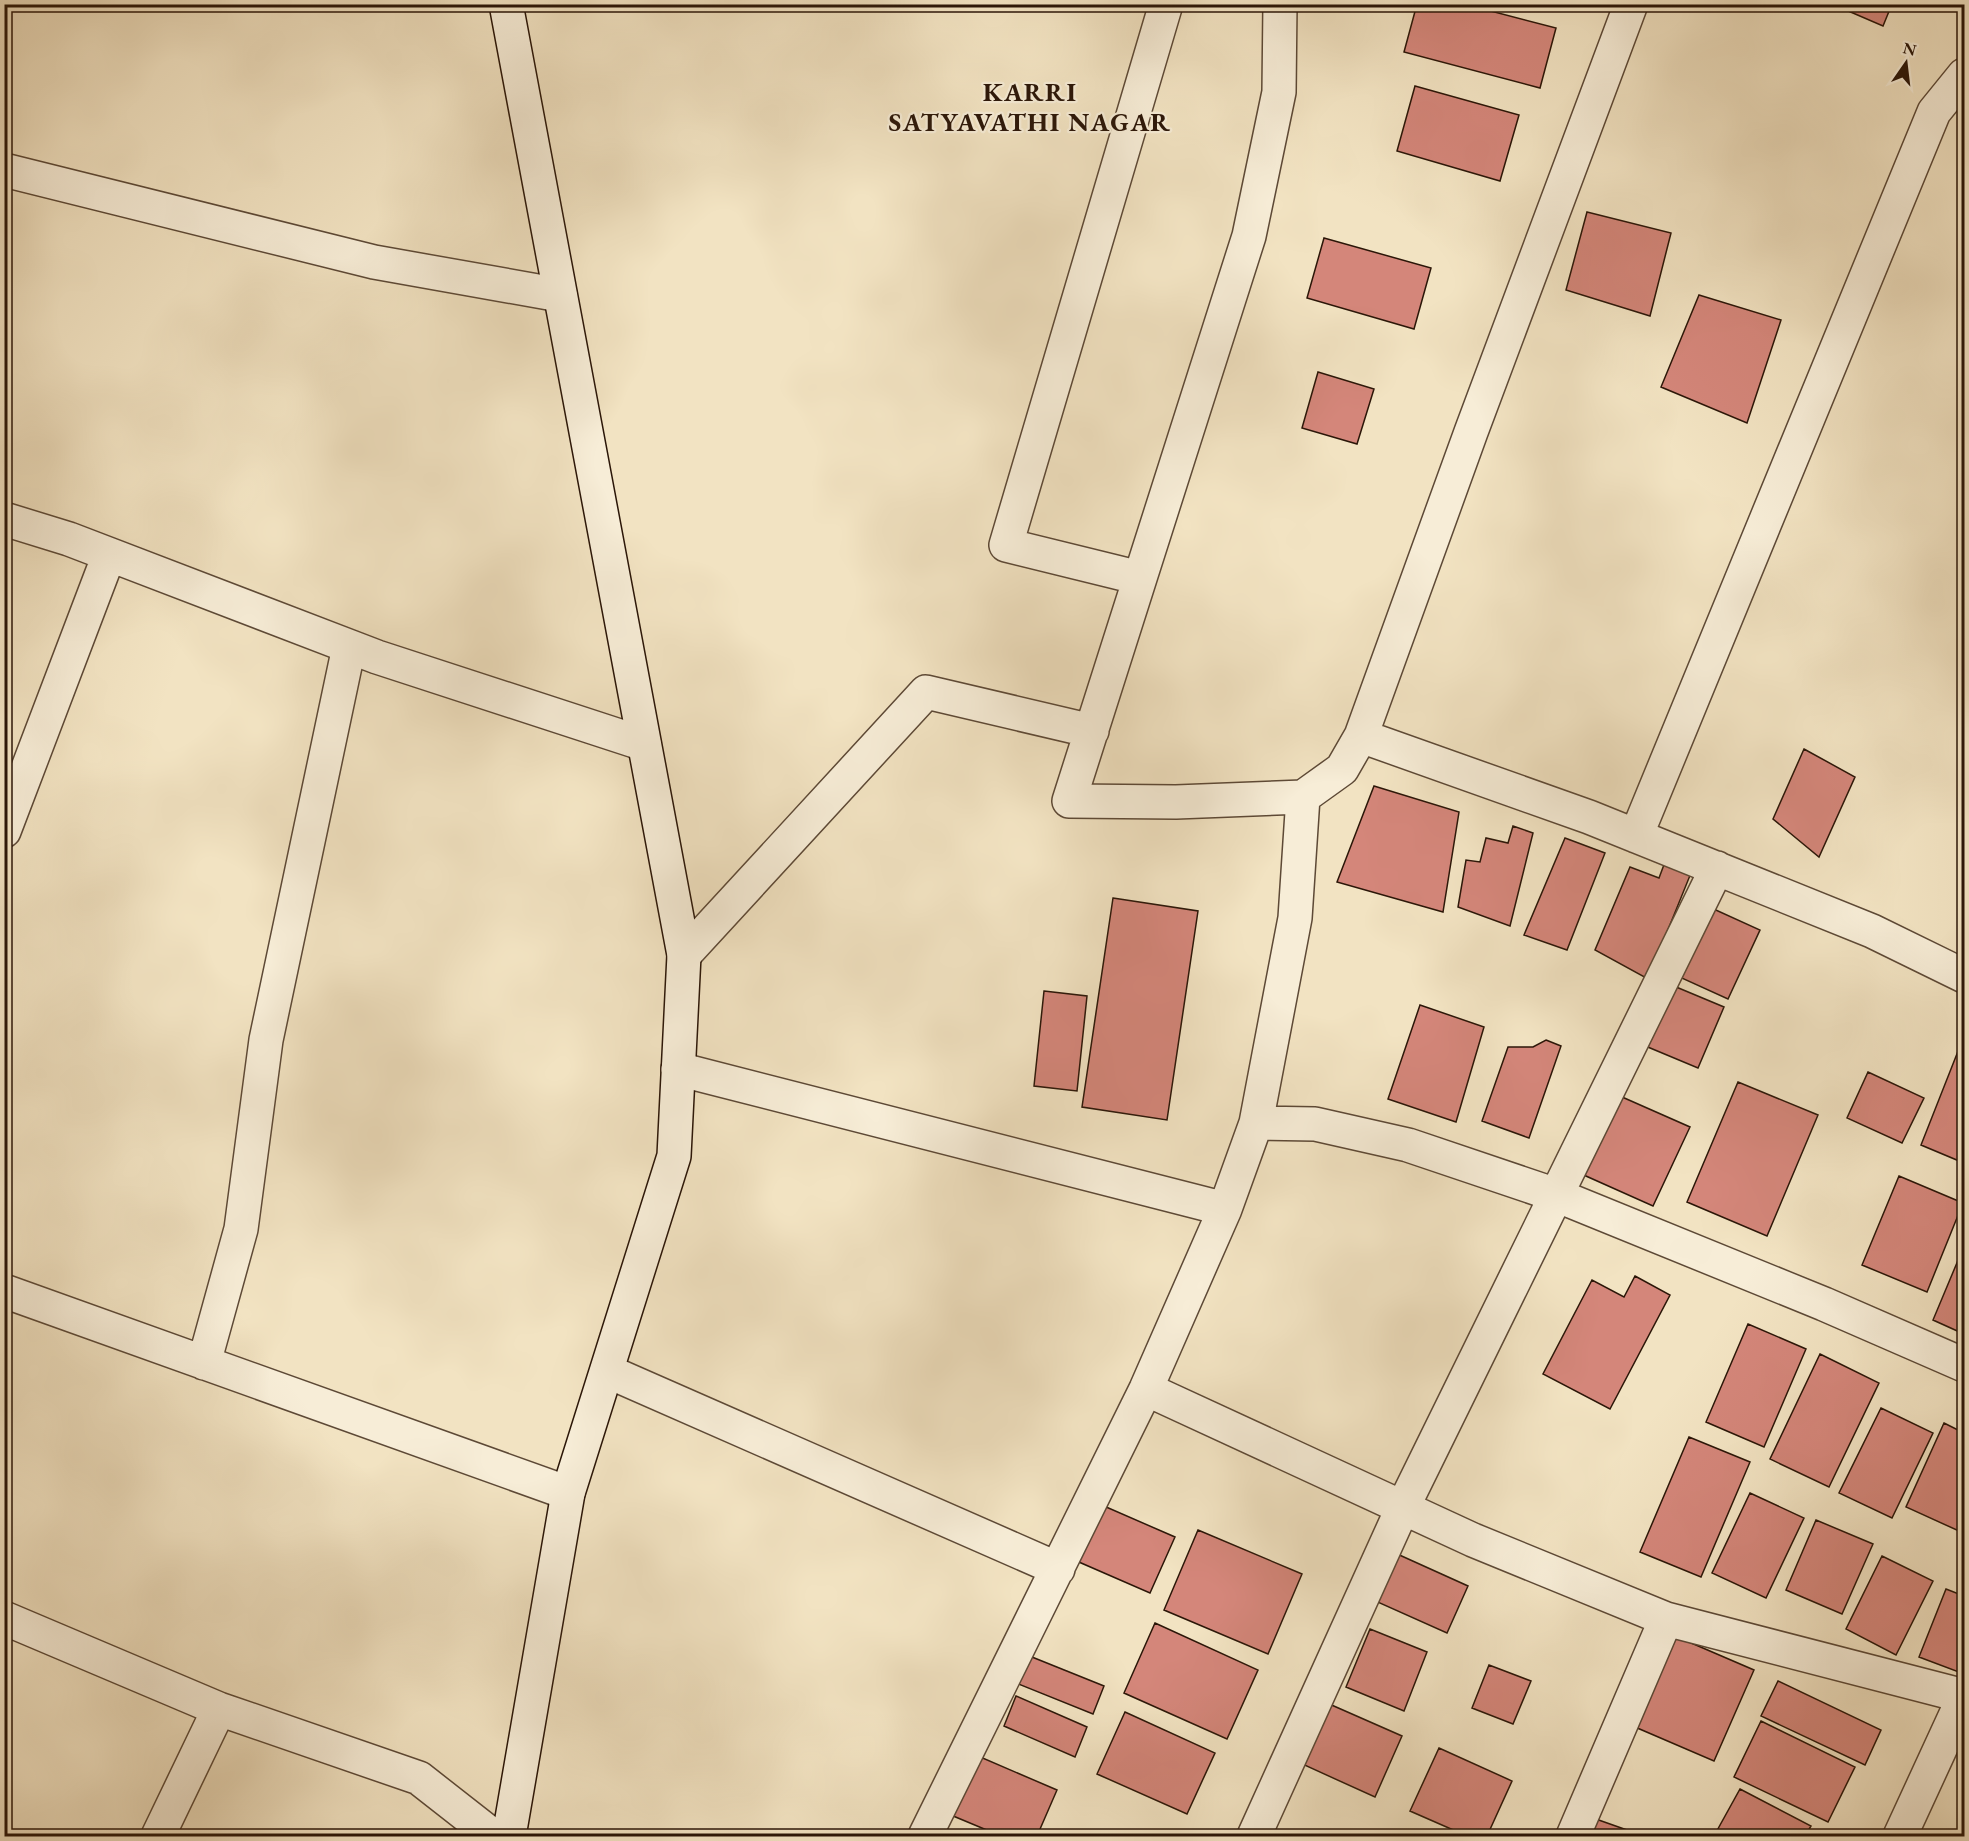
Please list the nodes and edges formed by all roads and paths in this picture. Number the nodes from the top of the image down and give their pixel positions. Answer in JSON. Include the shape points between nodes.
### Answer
{"nodes":[{"id":1,"x":506,"y":4,"type":"edge"},
{"id":2,"x":1166,"y":4,"type":"edge"},
{"id":3,"x":1280,"y":4,"type":"edge"},
{"id":4,"x":1631,"y":4,"type":"edge"},
{"id":5,"x":1965,"y":75,"type":"edge"},
{"id":6,"x":4,"y":170,"type":"edge"},
{"id":7,"x":560,"y":295,"type":"junction"},
{"id":8,"x":4,"y":519,"type":"edge"},
{"id":9,"x":109,"y":555,"type":"junction"},
{"id":10,"x":1140,"y":578,"type":"junction"},
{"id":11,"x":349,"y":647,"type":"junction"},
{"id":12,"x":1092,"y":731,"type":"junction"},
{"id":13,"x":1361,"y":736,"type":"junction"},
{"id":14,"x":644,"y":744,"type":"junction"},
{"id":15,"x":1303,"y":797,"type":"junction"},
{"id":16,"x":4,"y":831,"type":"edge"},
{"id":17,"x":1636,"y":836,"type":"junction"},
{"id":18,"x":1717,"y":868,"type":"junction"},
{"id":19,"x":684,"y":955,"type":"junction"},
{"id":20,"x":1965,"y":976,"type":"edge"},
{"id":21,"x":678,"y":1069,"type":"junction"},
{"id":22,"x":1256,"y":1123,"type":"junction"},
{"id":23,"x":1556,"y":1195,"type":"junction"},
{"id":24,"x":1225,"y":1209,"type":"junction"},
{"id":25,"x":4,"y":1291,"type":"edge"},
{"id":26,"x":204,"y":1363,"type":"junction"},
{"id":27,"x":1965,"y":1365,"type":"edge"},
{"id":28,"x":607,"y":1371,"type":"junction"},
{"id":29,"x":1146,"y":1389,"type":"junction"},
{"id":30,"x":568,"y":1493,"type":"junction"},
{"id":31,"x":1403,"y":1508,"type":"junction"},
{"id":32,"x":1058,"y":1569,"type":"junction"},
{"id":33,"x":4,"y":1618,"type":"edge"},
{"id":34,"x":1666,"y":1619,"type":"junction"},
{"id":35,"x":1965,"y":1696,"type":"edge"},
{"id":36,"x":219,"y":1709,"type":"junction"},
{"id":37,"x":158,"y":1836,"type":"edge"},
{"id":38,"x":494,"y":1836,"type":"edge"},
{"id":39,"x":509,"y":1836,"type":"edge"},
{"id":40,"x":925,"y":1836,"type":"edge"},
{"id":41,"x":1254,"y":1836,"type":"edge"},
{"id":42,"x":1573,"y":1836,"type":"edge"},
{"id":43,"x":1900,"y":1836,"type":"edge"}],
"edges":[{"from":1,"to":7,"type":"street"},
{"from":2,"to":10,"type":"street","via":[[1006,545]]},
{"from":3,"to":10,"type":"street","via":[[1279,92],[1249,236]]},
{"from":4,"to":13,"type":"street"},
{"from":5,"to":17,"type":"street","via":[[1934,112]]},
{"from":6,"to":7,"type":"street","via":[[374,262]]},
{"from":7,"to":14,"type":"street"},
{"from":8,"to":9,"type":"street"},
{"from":9,"to":11,"type":"street"},
{"from":9,"to":16,"type":"street"},
{"from":10,"to":12,"type":"street"},
{"from":11,"to":14,"type":"street"},
{"from":11,"to":26,"type":"street","via":[[266,1040],[241,1229]]},
{"from":12,"to":15,"type":"street","via":[[1069,801]]},
{"from":12,"to":19,"type":"street","via":[[926,692]]},
{"from":13,"to":15,"type":"street","via":[[1342,768]]},
{"from":13,"to":17,"type":"street"},
{"from":14,"to":19,"type":"street"},
{"from":15,"to":22,"type":"street","via":[[1296,918]]},
{"from":17,"to":18,"type":"street"},
{"from":18,"to":20,"type":"street","via":[[1872,931]]},
{"from":18,"to":23,"type":"street"},
{"from":19,"to":21,"type":"street"},
{"from":21,"to":24,"type":"street"},
{"from":21,"to":28,"type":"street","via":[[674,1156]]},
{"from":22,"to":23,"type":"street","via":[[1315,1124],[1396,1143]]},
{"from":22,"to":24,"type":"street"},
{"from":23,"to":27,"type":"street"},
{"from":23,"to":31,"type":"street"},
{"from":24,"to":29,"type":"street"},
{"from":25,"to":26,"type":"street"},
{"from":26,"to":30,"type":"street"},
{"from":28,"to":30,"type":"street"},
{"from":28,"to":32,"type":"street"},
{"from":29,"to":31,"type":"street"},
{"from":29,"to":32,"type":"street"},
{"from":30,"to":39,"type":"street"},
{"from":31,"to":34,"type":"street"},
{"from":31,"to":41,"type":"street"},
{"from":32,"to":40,"type":"street"},
{"from":33,"to":36,"type":"street"},
{"from":34,"to":35,"type":"street"},
{"from":34,"to":42,"type":"street"},
{"from":35,"to":43,"type":"street"},
{"from":36,"to":37,"type":"street"},
{"from":36,"to":38,"type":"street","via":[[419,1778]]}]}
